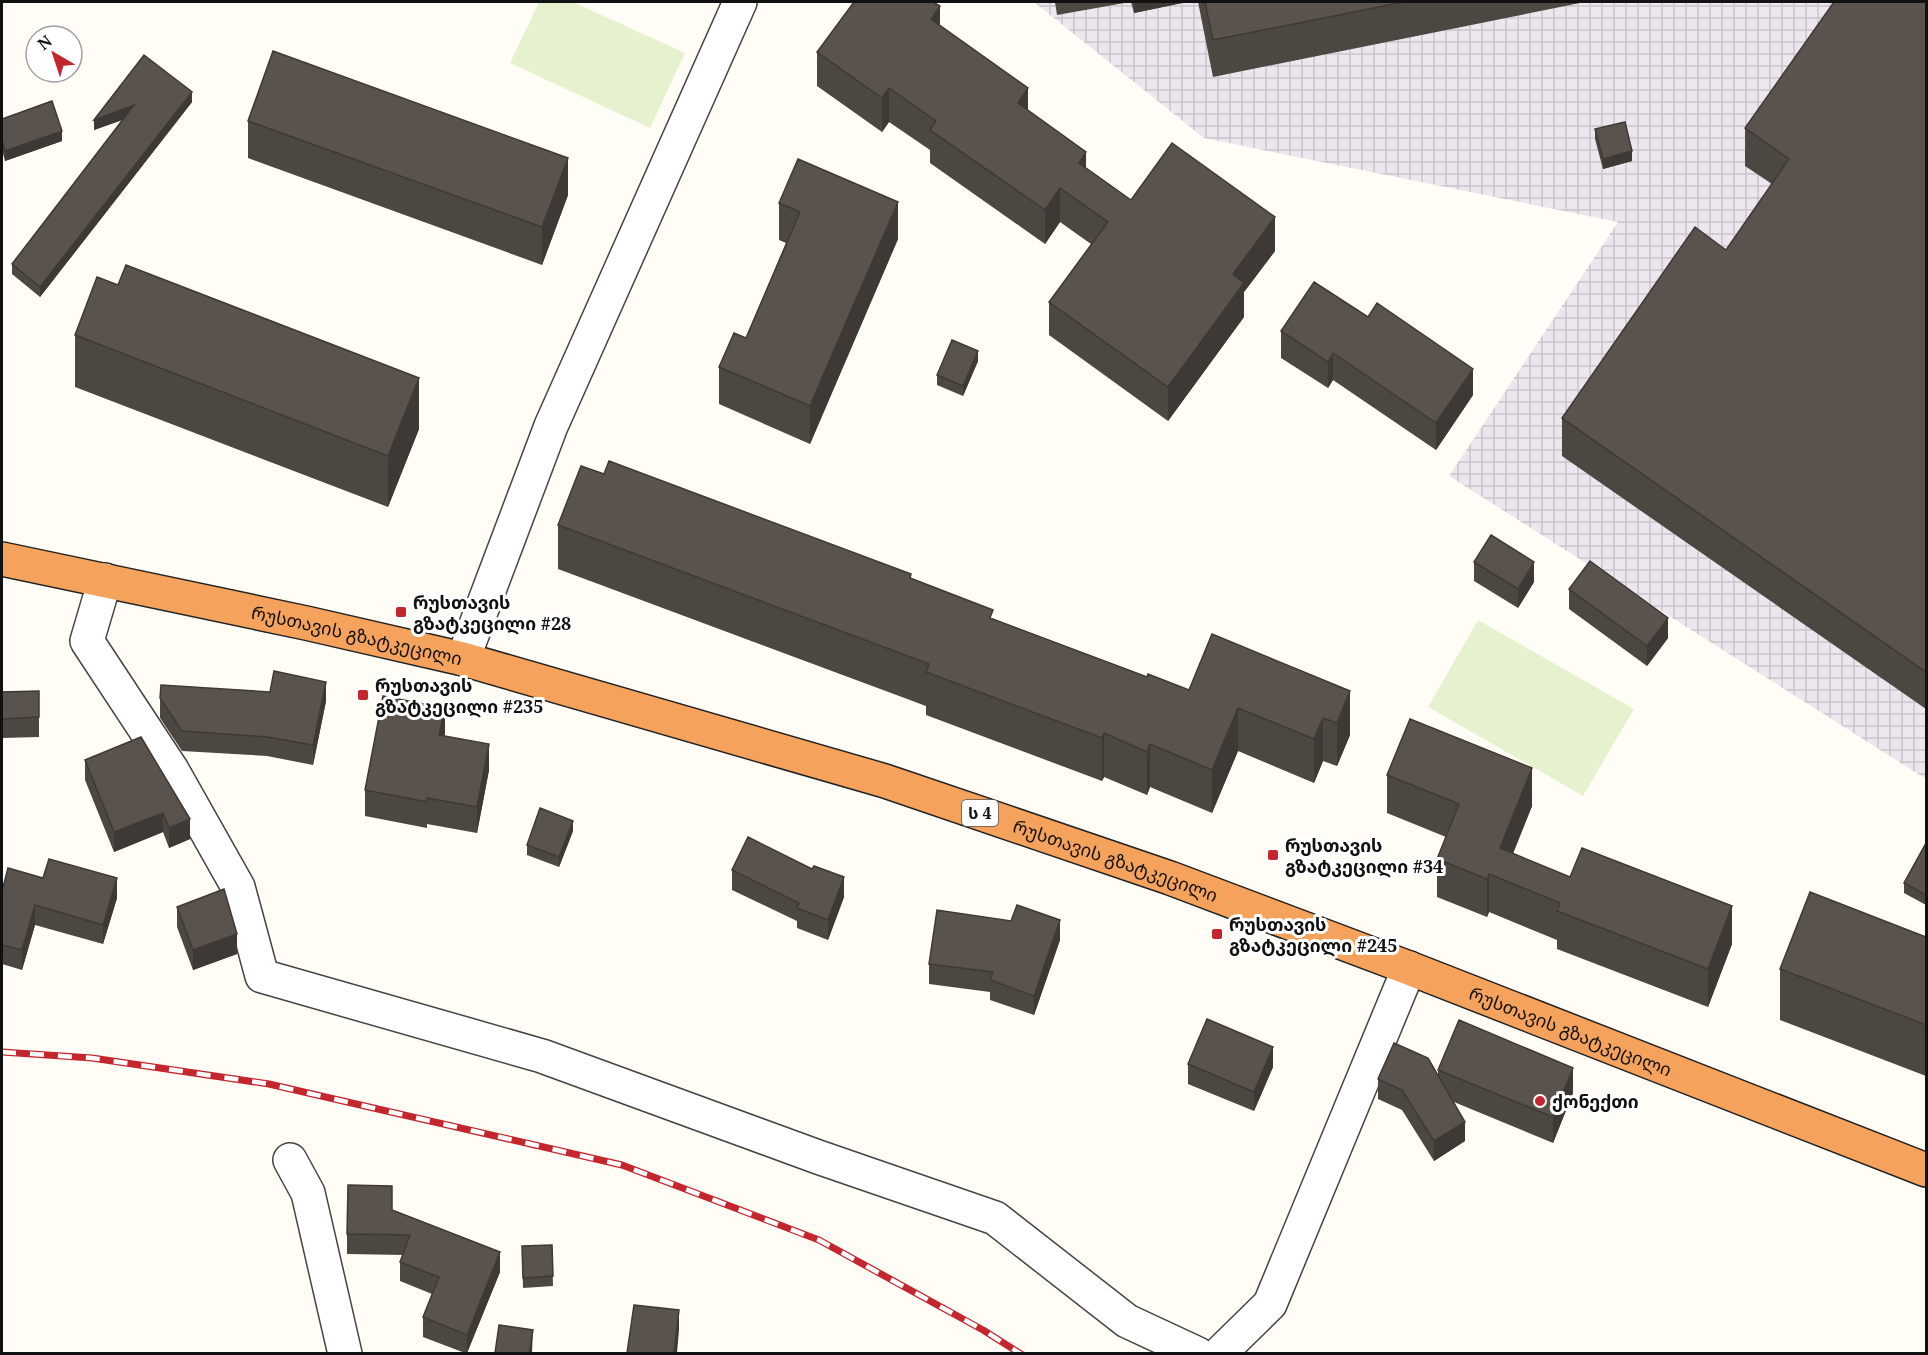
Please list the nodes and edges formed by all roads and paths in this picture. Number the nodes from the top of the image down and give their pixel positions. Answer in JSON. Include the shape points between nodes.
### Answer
{"nodes":[{"id":1,"x":740,"y":2,"type":"edge"},
{"id":2,"x":2,"y":559,"type":"edge"},
{"id":3,"x":105,"y":580,"type":"junction"},
{"id":4,"x":463,"y":658,"type":"junction"},
{"id":5,"x":1409,"y":968,"type":"junction"},
{"id":6,"x":290,"y":1160,"type":"dead end"},
{"id":7,"x":1926,"y":1170,"type":"edge"},
{"id":8,"x":345,"y":1353,"type":"edge"},
{"id":9,"x":1198,"y":1353,"type":"edge"},
{"id":10,"x":1219,"y":1353,"type":"edge"}],
"edges":[{"from":1,"to":4,"type":"street","via":[[551,426]]},
{"from":2,"to":3,"type":"highway","name":"რუსთავის გზატკეცილი","number":"ს 4"},
{"from":3,"to":4,"type":"highway","name":"რუსთავის გზატკეცილი","number":"ს 4"},
{"from":3,"to":9,"type":"street","via":[[87,641],[172,770],[238,887],[262,976],[542,1056],[995,1218],[1127,1322]]},
{"from":4,"to":5,"type":"highway","name":"რუსთავის გზატკეცილი","number":"ს 4","via":[[885,781],[1170,878]]},
{"from":5,"to":7,"type":"highway","name":"რუსთავის გზატკეცილი","number":"ს 4"},
{"from":5,"to":10,"type":"street","via":[[1270,1304]]},
{"from":6,"to":8,"type":"street","via":[[308,1193]]}]}
